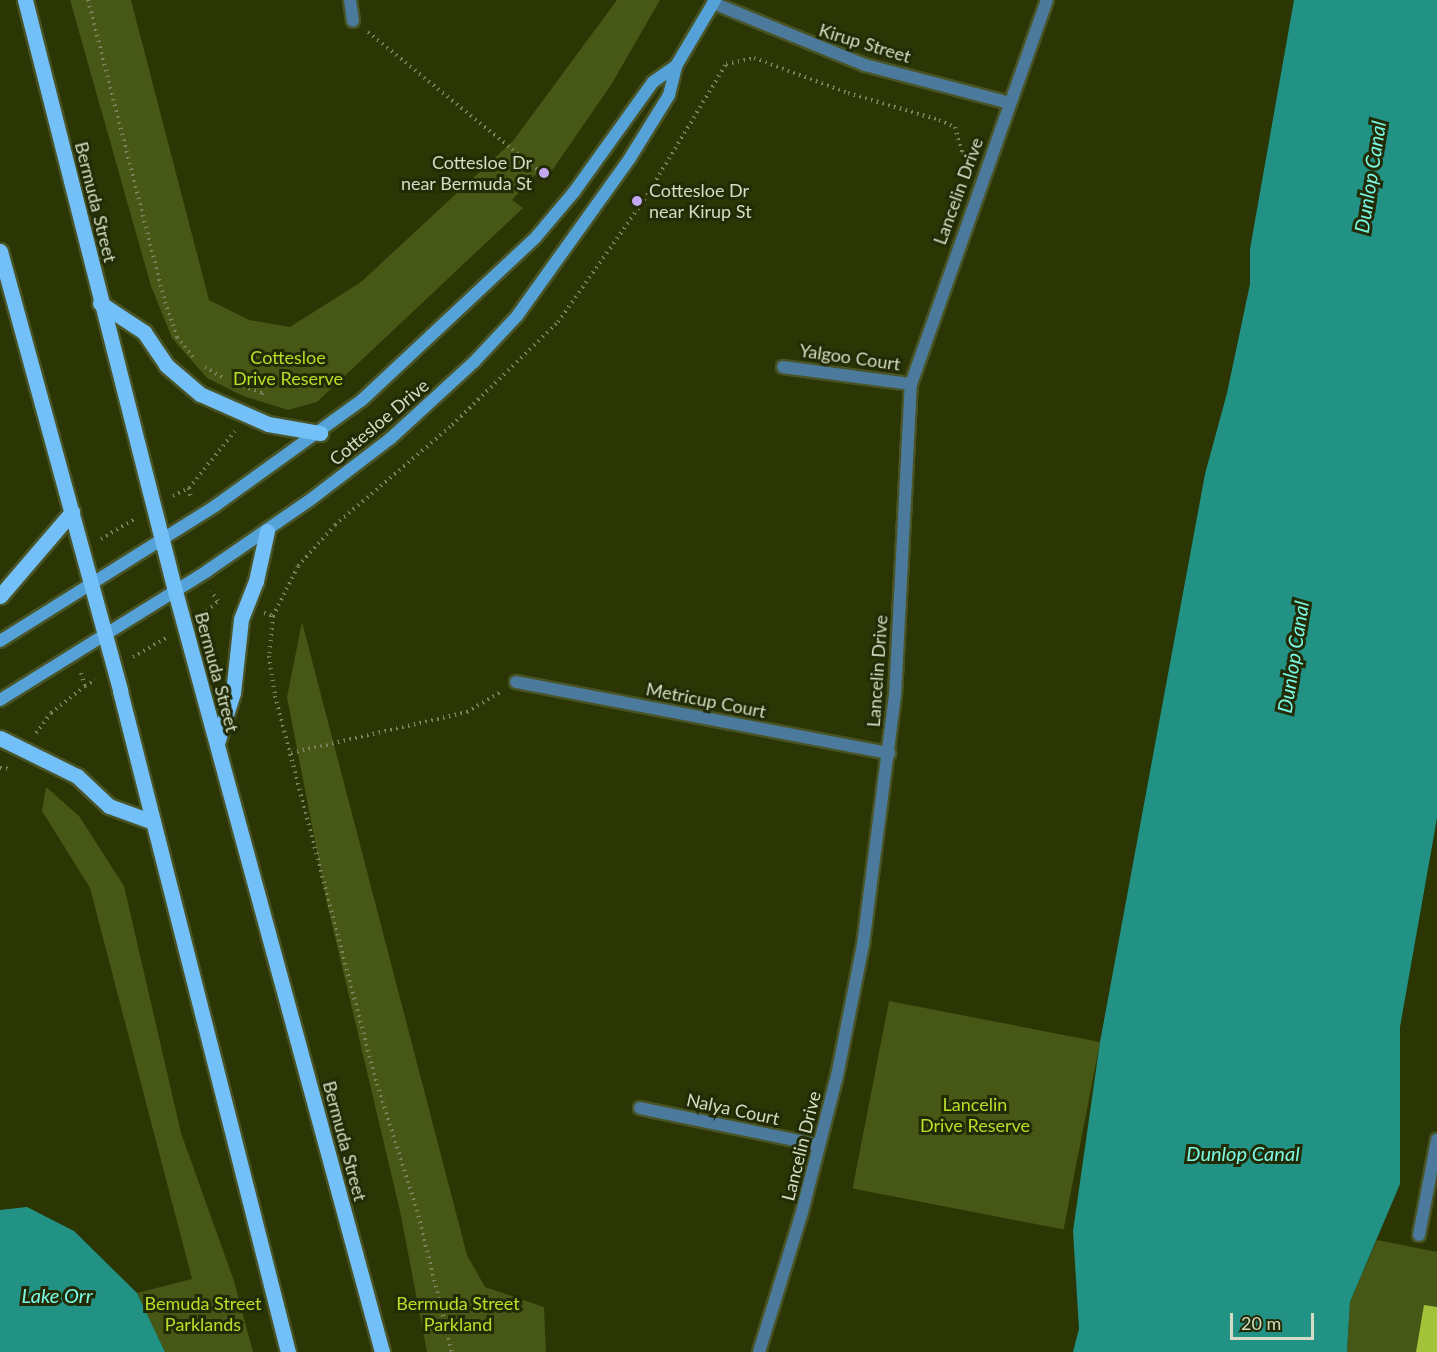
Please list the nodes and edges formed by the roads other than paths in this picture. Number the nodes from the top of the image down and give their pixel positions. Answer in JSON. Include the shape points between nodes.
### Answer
{"nodes":[{"id":1,"x":25,"y":0,"type":"edge"},
{"id":2,"x":350,"y":0,"type":"edge"},
{"id":3,"x":1047,"y":0,"type":"edge"},
{"id":4,"x":714,"y":2,"type":"edge"},
{"id":5,"x":353,"y":21,"type":"road end"},
{"id":6,"x":676,"y":66,"type":"junction"},
{"id":7,"x":1010,"y":103,"type":"junction"},
{"id":8,"x":0,"y":251,"type":"edge"},
{"id":9,"x":100,"y":303,"type":"junction"},
{"id":10,"x":783,"y":367,"type":"dead end"},
{"id":11,"x":911,"y":384,"type":"junction"},
{"id":12,"x":320,"y":433,"type":"junction"},
{"id":13,"x":72,"y":512,"type":"junction"},
{"id":14,"x":267,"y":531,"type":"junction"},
{"id":15,"x":162,"y":541,"type":"junction"},
{"id":16,"x":90,"y":585,"type":"junction"},
{"id":17,"x":175,"y":591,"type":"junction"},
{"id":18,"x":0,"y":596,"type":"edge"},
{"id":19,"x":104,"y":635,"type":"junction"},
{"id":20,"x":0,"y":641,"type":"edge"},
{"id":21,"x":516,"y":682,"type":"road end"},
{"id":22,"x":0,"y":700,"type":"edge"},
{"id":23,"x":0,"y":738,"type":"edge"},
{"id":24,"x":217,"y":743,"type":"junction"},
{"id":25,"x":889,"y":753,"type":"junction"},
{"id":26,"x":153,"y":822,"type":"junction"},
{"id":27,"x":640,"y":1108,"type":"dead end"},
{"id":28,"x":1437,"y":1140,"type":"edge"},
{"id":29,"x":818,"y":1145,"type":"junction"},
{"id":30,"x":1419,"y":1235,"type":"dead end"},
{"id":31,"x":288,"y":1352,"type":"edge"},
{"id":32,"x":382,"y":1352,"type":"edge"},
{"id":33,"x":759,"y":1352,"type":"edge"}],
"edges":[{"from":1,"to":9,"type":"main road","name":"Bermuda Street"},
{"from":2,"to":5,"type":"street"},
{"from":3,"to":7,"type":"street","name":"Lancelin Drive"},
{"from":4,"to":6,"type":"main road","name":"Cottesloe Drive"},
{"from":4,"to":7,"type":"street","name":"Kirup Street","via":[[864,65]]},
{"from":6,"to":12,"type":"main road","name":"Cottesloe Drive","via":[[653,82],[574,192],[528,245],[414,354]]},
{"from":6,"to":14,"type":"main road","name":"Cottesloe Drive","via":[[669,95],[630,158],[567,249],[498,337],[391,438]]},
{"from":7,"to":11,"type":"street","name":"Lancelin Drive"},
{"from":8,"to":13,"type":"main road"},
{"from":9,"to":12,"type":"main road","via":[[144,332],[166,365],[200,394],[268,424]]},
{"from":9,"to":15,"type":"main road","name":"Bermuda Street"},
{"from":10,"to":11,"type":"street","name":"Yalgoo Court"},
{"from":11,"to":25,"type":"street","name":"Lancelin Drive"},
{"from":12,"to":15,"type":"main road","name":"Cottesloe Drive"},
{"from":13,"to":16,"type":"main road"},
{"from":13,"to":18,"type":"main road"},
{"from":14,"to":17,"type":"main road","name":"Cottesloe Drive"},
{"from":14,"to":24,"type":"main road","via":[[256,581],[241,619],[233,693]]},
{"from":15,"to":16,"type":"main road","name":"Cottesloe Drive"},
{"from":15,"to":17,"type":"main road","name":"Bermuda Street"},
{"from":16,"to":19,"type":"main road"},
{"from":16,"to":20,"type":"main road","name":"Cottesloe Drive"},
{"from":17,"to":19,"type":"main road","name":"Cottesloe Drive"},
{"from":17,"to":24,"type":"main road","name":"Bermuda Street"},
{"from":19,"to":22,"type":"main road","name":"Cottesloe Drive"},
{"from":19,"to":26,"type":"main road"},
{"from":21,"to":25,"type":"street","name":"Metricup Court"},
{"from":23,"to":26,"type":"main road","via":[[77,776],[109,806]]},
{"from":24,"to":32,"type":"main road","name":"Bermuda Street"},
{"from":25,"to":29,"type":"street","name":"Lancelin Drive","via":[[851,1015]]},
{"from":26,"to":31,"type":"main road"},
{"from":27,"to":29,"type":"street","name":"Nalya Court"},
{"from":28,"to":30,"type":"street"},
{"from":29,"to":33,"type":"street","name":"Lancelin Drive"}]}
